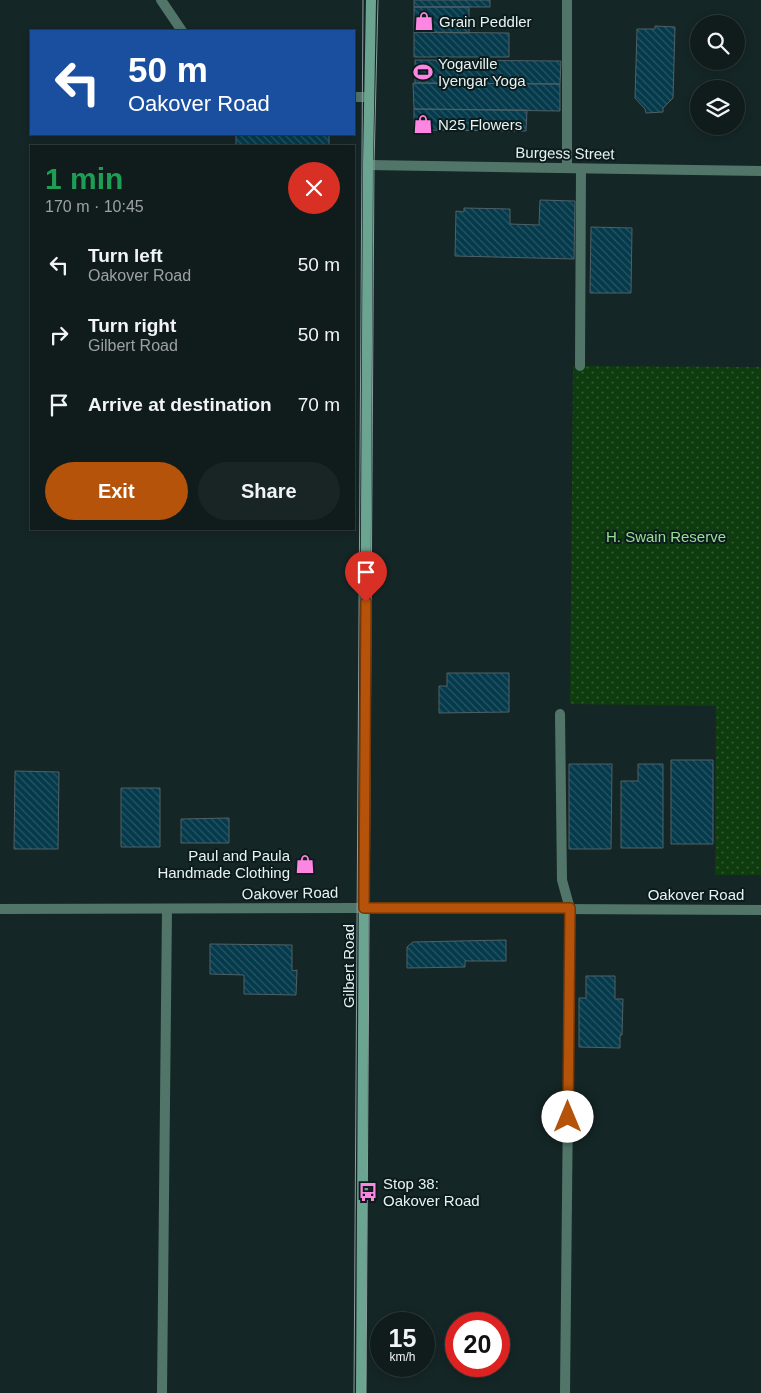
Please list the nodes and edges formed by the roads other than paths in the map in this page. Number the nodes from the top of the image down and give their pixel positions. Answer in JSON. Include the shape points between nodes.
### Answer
{"nodes":[{"id":1,"x":161,"y":0,"type":"edge"},
{"id":2,"x":371,"y":0,"type":"edge"},
{"id":3,"x":567,"y":0,"type":"edge"},
{"id":4,"x":181,"y":30,"type":"edge"},
{"id":5,"x":355,"y":97,"type":"edge"},
{"id":6,"x":369,"y":97,"type":"junction"},
{"id":7,"x":368,"y":165,"type":"junction"},
{"id":8,"x":567,"y":168,"type":"junction"},
{"id":9,"x":580,"y":168,"type":"junction"},
{"id":10,"x":761,"y":172,"type":"edge"},
{"id":11,"x":580,"y":366,"type":"dead end"},
{"id":12,"x":560,"y":714,"type":"dead end"},
{"id":13,"x":364,"y":908,"type":"junction"},
{"id":14,"x":570,"y":908,"type":"junction"},
{"id":15,"x":0,"y":909,"type":"edge"},
{"id":16,"x":166,"y":909,"type":"junction"},
{"id":17,"x":761,"y":910,"type":"edge"},
{"id":18,"x":162,"y":1393,"type":"edge"},
{"id":19,"x":360,"y":1393,"type":"edge"},
{"id":20,"x":565,"y":1393,"type":"edge"}],
"edges":[{"from":1,"to":4,"type":"street"},
{"from":2,"to":6,"type":"street","name":"Gilbert Road"},
{"from":3,"to":8,"type":"street"},
{"from":5,"to":6,"type":"street"},
{"from":6,"to":7,"type":"street","name":"Gilbert Road"},
{"from":7,"to":8,"type":"street","name":"Burgess Street"},
{"from":7,"to":13,"type":"street","name":"Gilbert Road"},
{"from":8,"to":9,"type":"street","name":"Burgess Street"},
{"from":9,"to":10,"type":"street","name":"Burgess Street"},
{"from":9,"to":11,"type":"street"},
{"from":12,"to":14,"type":"street","via":[[562,880]]},
{"from":13,"to":14,"type":"street","name":"Oakover Road"},
{"from":13,"to":16,"type":"street","name":"Oakover Road"},
{"from":13,"to":19,"type":"street","name":"Gilbert Road"},
{"from":14,"to":17,"type":"street","name":"Oakover Road"},
{"from":14,"to":20,"type":"street"},
{"from":15,"to":16,"type":"street","name":"Oakover Road"},
{"from":16,"to":18,"type":"street"}]}
